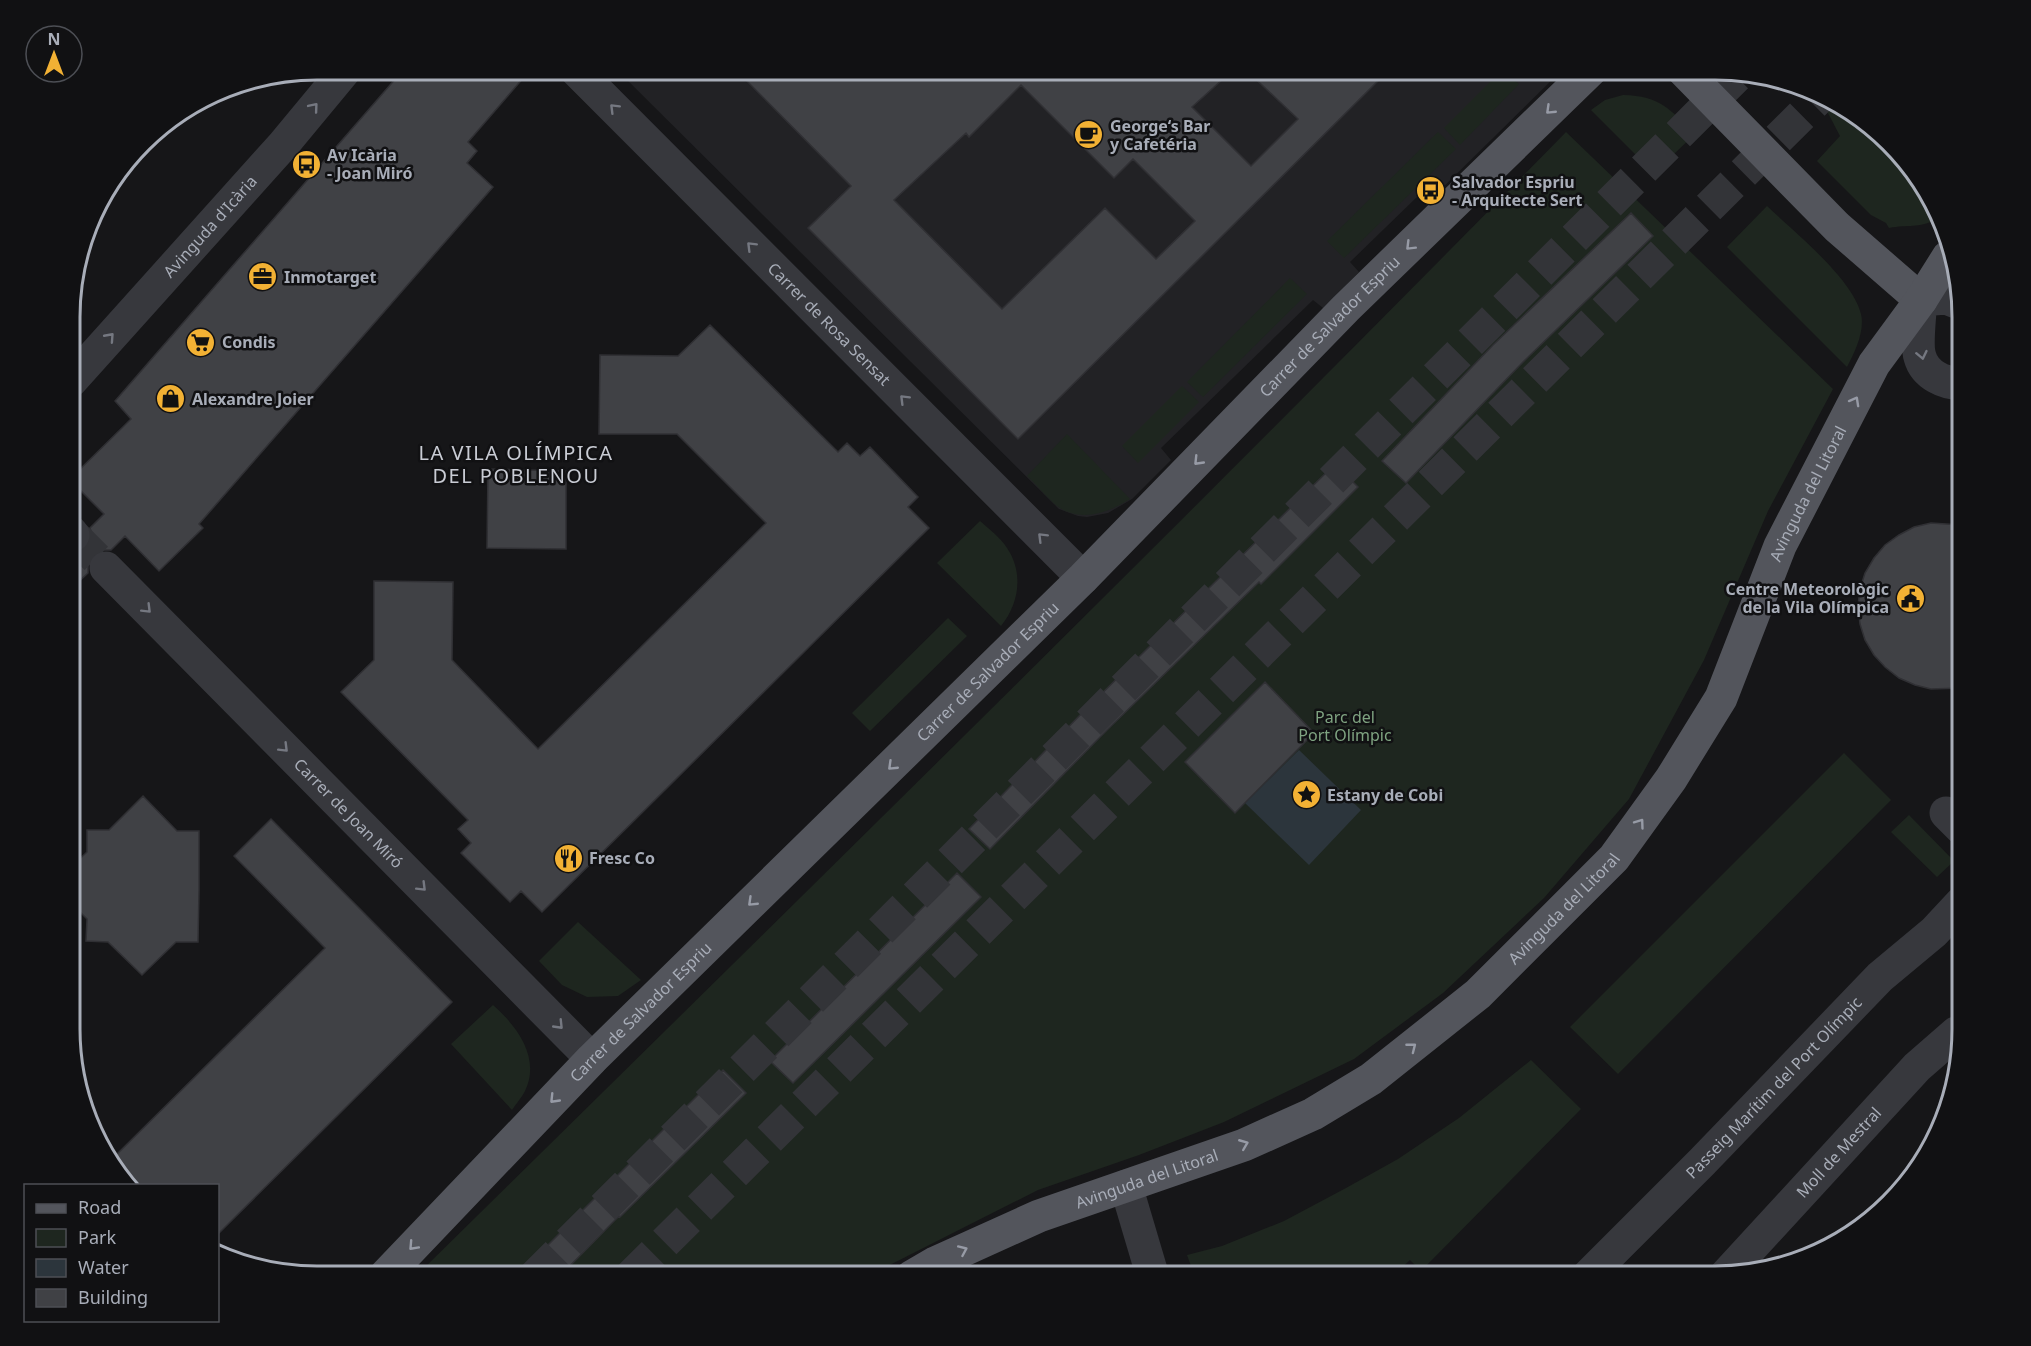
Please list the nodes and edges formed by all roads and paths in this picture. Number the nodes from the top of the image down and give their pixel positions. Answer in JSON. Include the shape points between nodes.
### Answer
{"nodes":[{"id":1,"x":337,"y":80,"type":"edge"},
{"id":2,"x":586,"y":80,"type":"edge"},
{"id":3,"x":1581,"y":80,"type":"edge"},
{"id":4,"x":1693,"y":80,"type":"edge"},
{"id":5,"x":1945,"y":262,"type":"edge"},
{"id":6,"x":1921,"y":300,"type":"junction"},
{"id":7,"x":1951,"y":300,"type":"edge"},
{"id":8,"x":80,"y":371,"type":"edge"},
{"id":9,"x":1952,"y":384,"type":"edge"},
{"id":10,"x":106,"y":568,"type":"tunnel mouth"},
{"id":11,"x":1083,"y":578,"type":"junction"},
{"id":12,"x":1952,"y":913,"type":"edge"},
{"id":13,"x":1952,"y":1037,"type":"edge"},
{"id":14,"x":592,"y":1059,"type":"junction"},
{"id":15,"x":1126,"y":1186,"type":"junction"},
{"id":16,"x":1735,"y":1265,"type":"edge"},
{"id":17,"x":394,"y":1266,"type":"edge"},
{"id":18,"x":930,"y":1266,"type":"edge"},
{"id":19,"x":1150,"y":1266,"type":"edge"},
{"id":20,"x":1597,"y":1266,"type":"edge"}],
"edges":[{"from":8,"to":1,"type":"street","name":"Avinguda d'Icària","one_way":true},
{"from":11,"to":2,"type":"street","name":"Carrer de Rosa Sensat","one_way":true},
{"from":3,"to":11,"type":"main road","name":"Carrer de Salvador Espriu","one_way":true,"via":[[1346,308]]},
{"from":4,"to":6,"type":"main road","via":[[1837,227]]},
{"from":5,"to":6,"type":"main road","name":"Avinguda del Litoral"},
{"from":6,"to":7,"type":"street"},
{"from":6,"to":9,"type":"street","one_way":true,"via":[[1919,356],[1932,374]]},
{"from":15,"to":6,"type":"main road","name":"Avinguda del Litoral","one_way":true,"via":[[1244,1145],[1313,1114],[1371,1080],[1479,994],[1614,858],[1671,780],[1720,698],[1780,546],[1874,364]]},
{"from":10,"to":14,"type":"street","name":"Carrer de Joan Miró","one_way":true},
{"from":11,"to":14,"type":"main road","name":"Carrer de Salvador Espriu","one_way":true},
{"from":12,"to":20,"type":"street","name":"Passeig Marítim del Port Olímpic","via":[[1880,977]]},
{"from":13,"to":16,"type":"street","name":"Moll de Mestral","via":[[1917,1066]]},
{"from":14,"to":17,"type":"main road","name":"Carrer de Salvador Espriu","one_way":true},
{"from":18,"to":15,"type":"main road","name":"Avinguda del Litoral","one_way":true,"via":[[1038,1216]]},
{"from":15,"to":19,"type":"street"}]}
